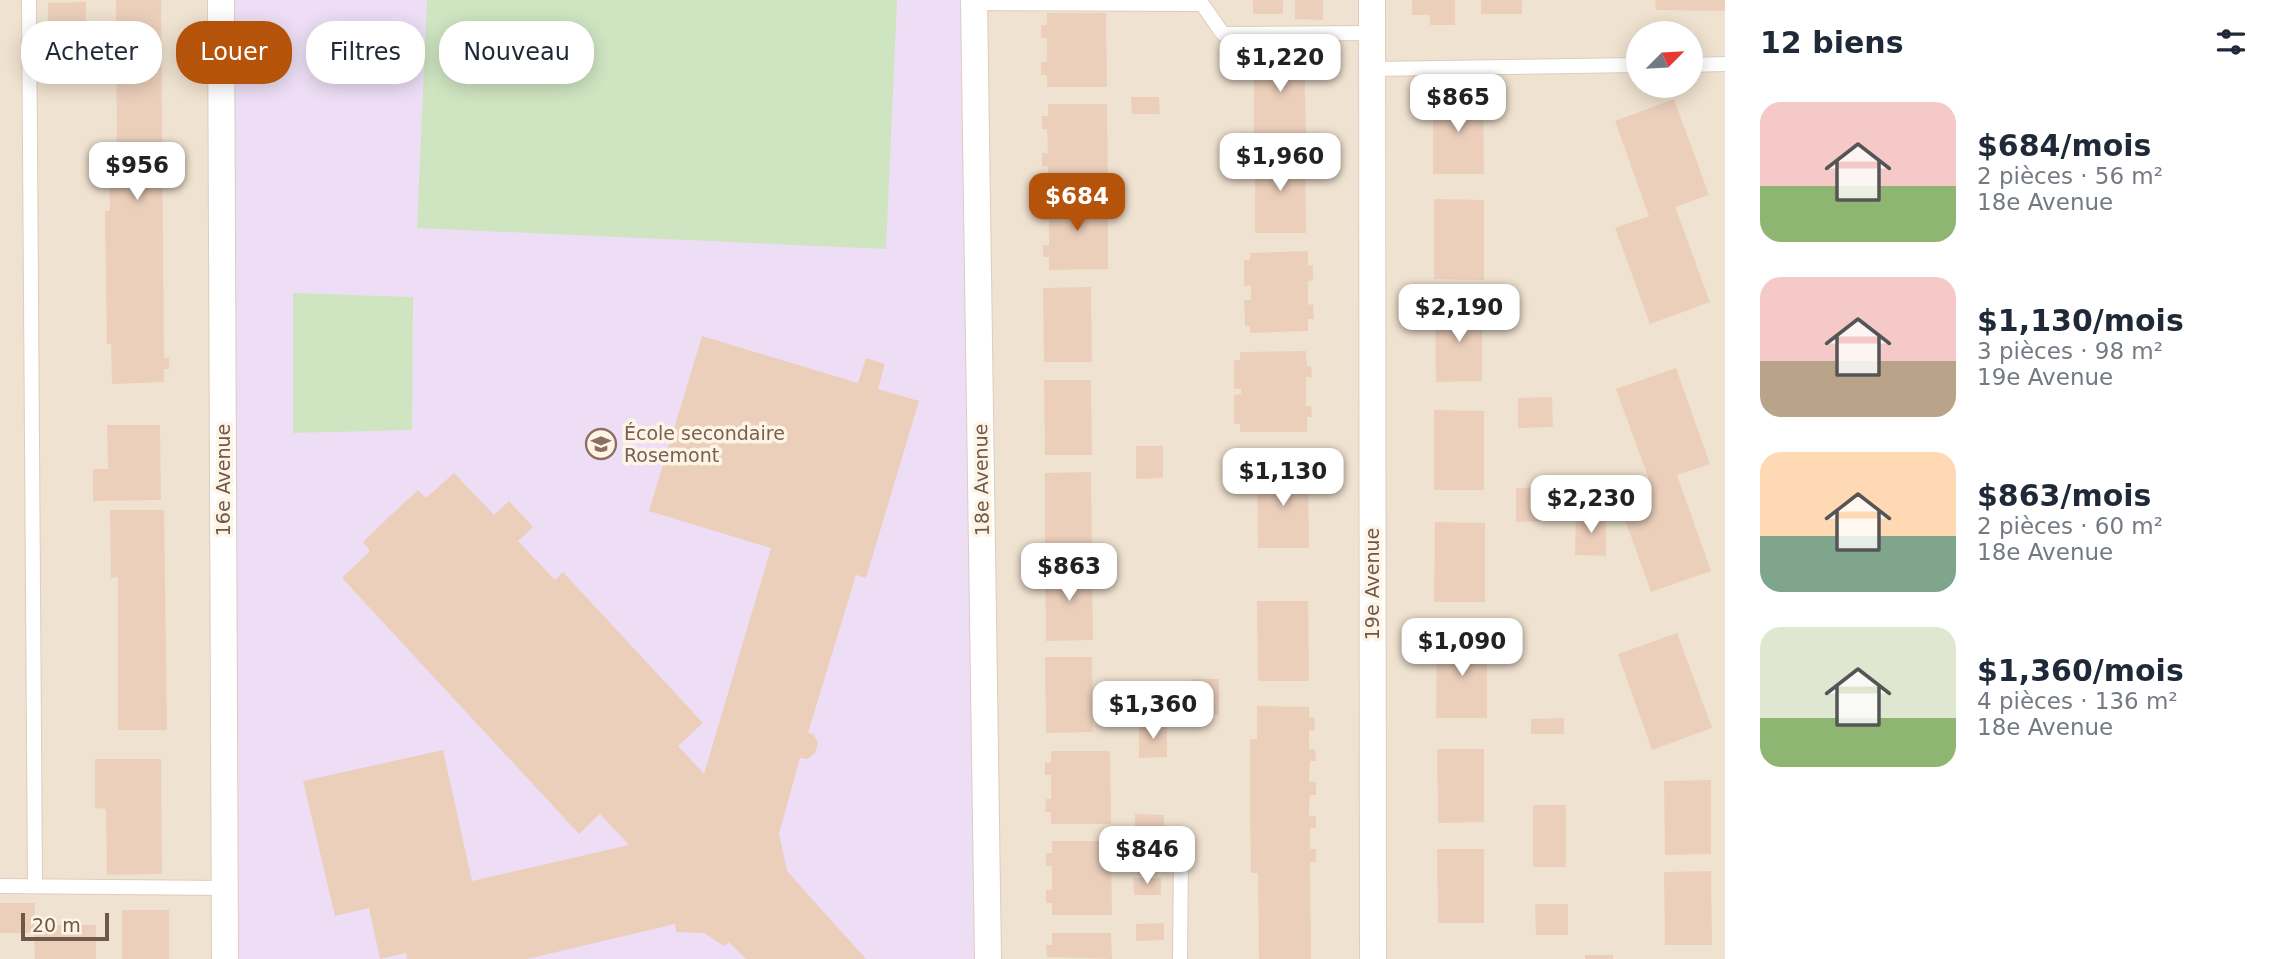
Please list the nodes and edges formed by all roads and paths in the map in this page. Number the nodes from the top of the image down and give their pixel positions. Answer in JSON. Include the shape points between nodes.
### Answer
{"nodes":[{"id":1,"x":29,"y":0,"type":"edge"},
{"id":2,"x":221,"y":0,"type":"edge"},
{"id":3,"x":1372,"y":0,"type":"edge"},
{"id":4,"x":974,"y":2,"type":"edge"},
{"id":5,"x":1372,"y":33,"type":"junction"},
{"id":6,"x":1725,"y":64,"type":"edge"},
{"id":7,"x":1626,"y":65,"type":"edge"},
{"id":8,"x":1703,"y":65,"type":"edge"},
{"id":9,"x":1371,"y":69,"type":"junction"},
{"id":10,"x":1181,"y":852,"type":"dead end"},
{"id":11,"x":0,"y":886,"type":"edge"},
{"id":12,"x":35,"y":886,"type":"junction"},
{"id":13,"x":225,"y":888,"type":"junction"},
{"id":14,"x":225,"y":959,"type":"edge"},
{"id":15,"x":988,"y":959,"type":"edge"},
{"id":16,"x":1180,"y":959,"type":"edge"},
{"id":17,"x":1373,"y":959,"type":"edge"}],
"edges":[{"from":1,"to":12,"type":"lane"},
{"from":2,"to":13,"type":"street","name":"16e Avenue"},
{"from":3,"to":5,"type":"street","name":"19e Avenue"},
{"from":4,"to":5,"type":"lane","via":[[1202,4],[1223,34]]},
{"from":4,"to":15,"type":"street","name":"18e Avenue"},
{"from":5,"to":9,"type":"street","name":"19e Avenue"},
{"from":6,"to":8,"type":"lane"},
{"from":7,"to":9,"type":"lane"},
{"from":9,"to":17,"type":"street","name":"19e Avenue"},
{"from":10,"to":16,"type":"lane"},
{"from":11,"to":12,"type":"lane"},
{"from":12,"to":13,"type":"lane"},
{"from":13,"to":14,"type":"street","name":"16e Avenue"}]}
